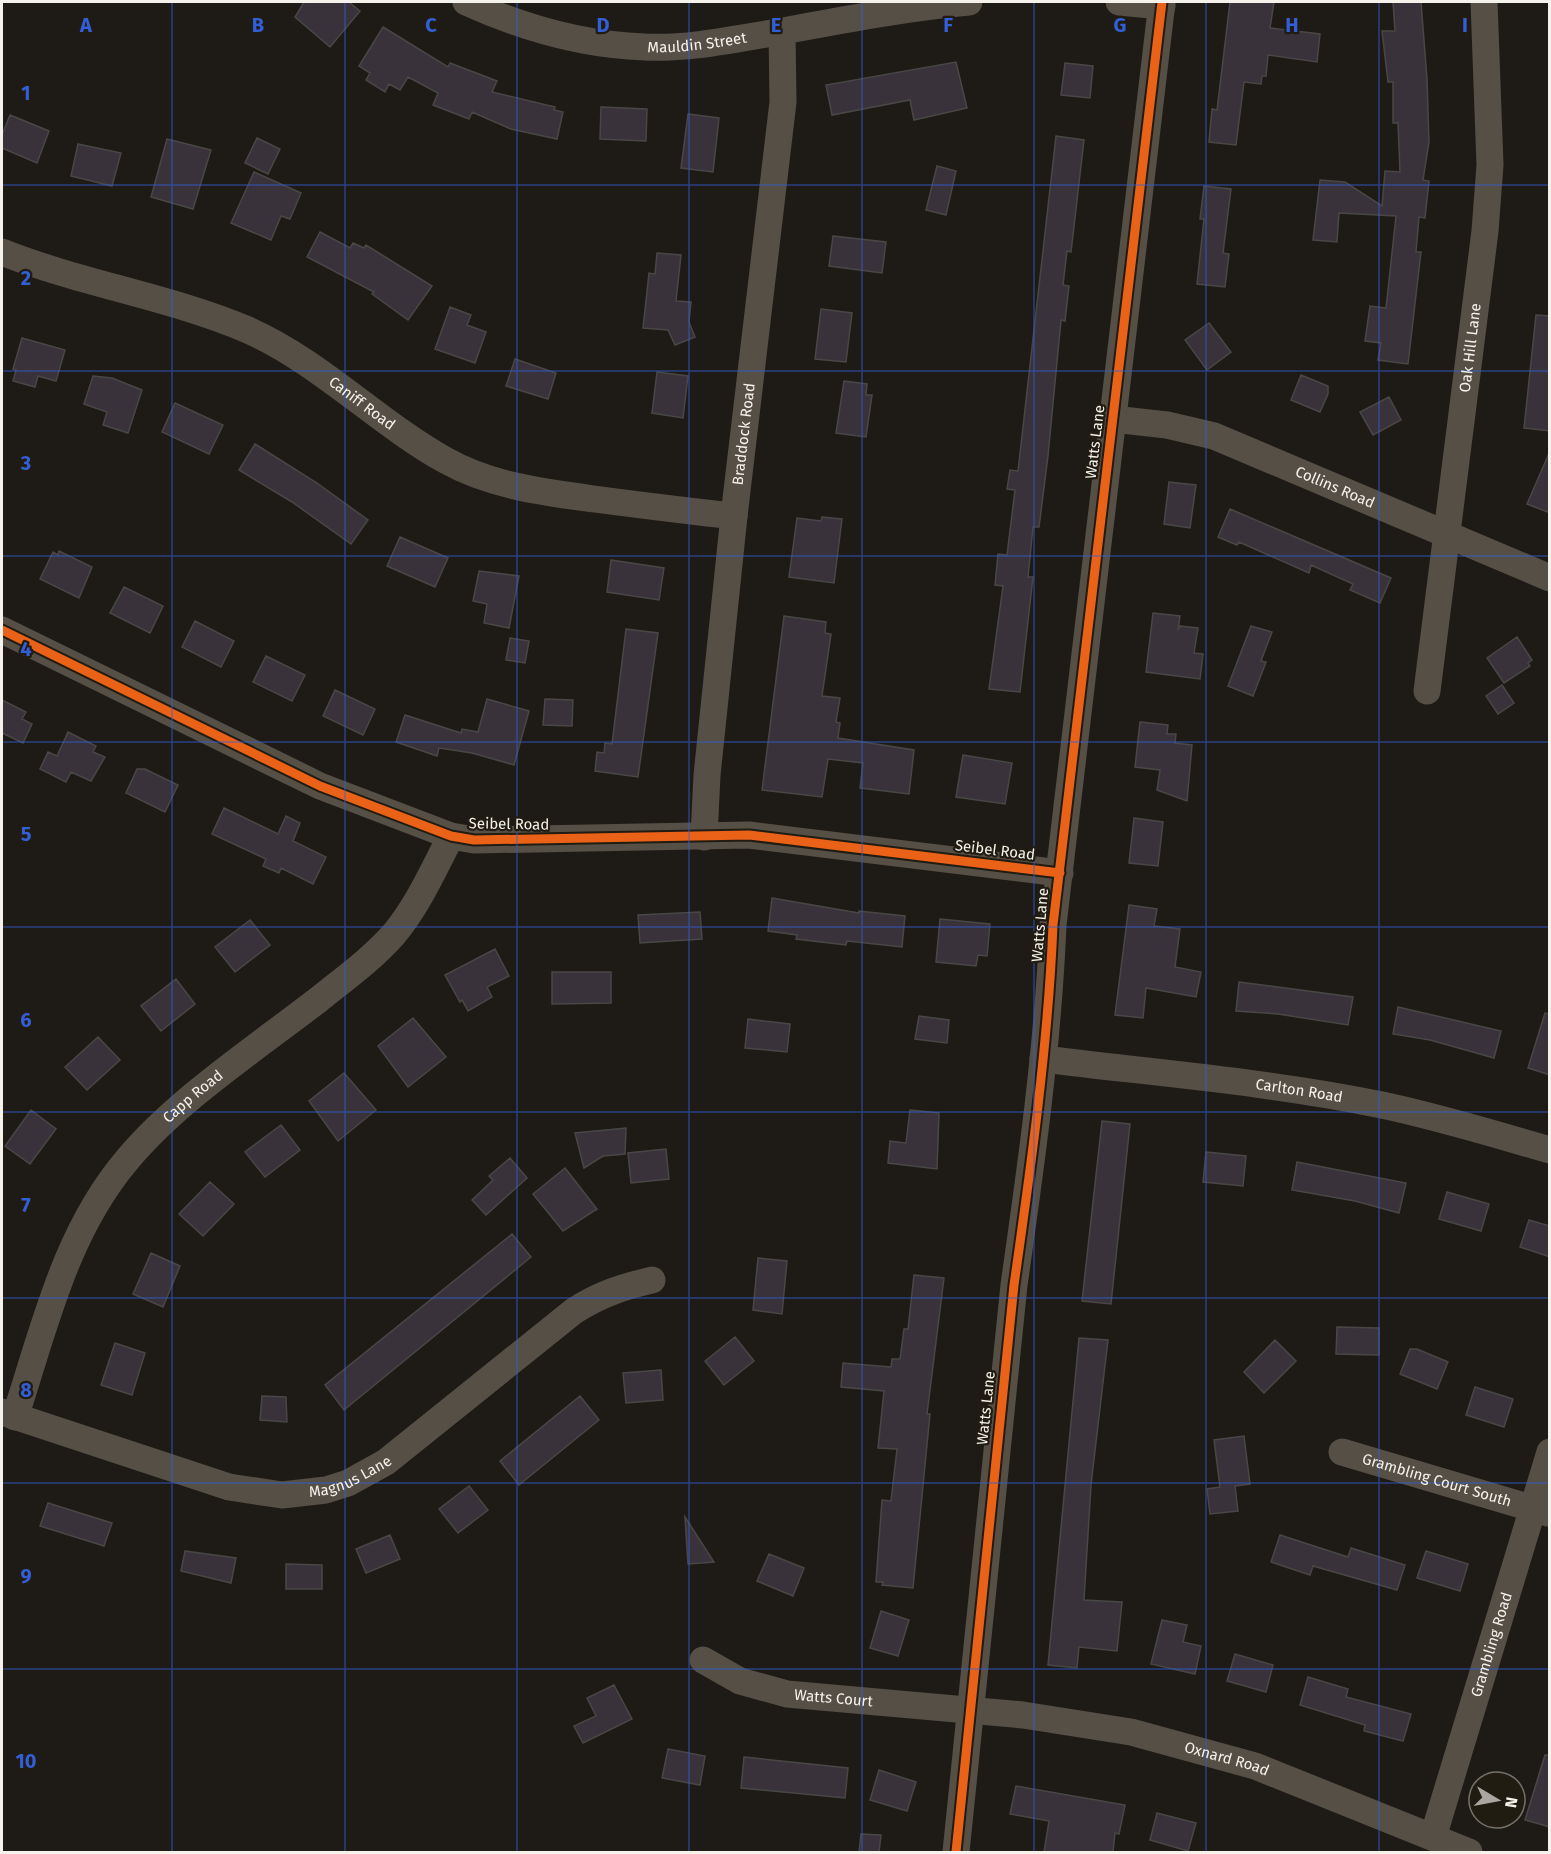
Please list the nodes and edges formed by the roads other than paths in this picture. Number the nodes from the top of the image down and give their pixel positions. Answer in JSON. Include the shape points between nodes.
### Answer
{"nodes":[{"id":1,"x":466,"y":2,"type":"edge"},
{"id":2,"x":969,"y":2,"type":"edge"},
{"id":3,"x":1119,"y":2,"type":"edge"},
{"id":4,"x":1484,"y":2,"type":"edge"},
{"id":5,"x":1162,"y":4,"type":"edge"},
{"id":6,"x":782,"y":31,"type":"junction"},
{"id":7,"x":2,"y":252,"type":"edge"},
{"id":8,"x":1113,"y":419,"type":"junction"},
{"id":9,"x":734,"y":516,"type":"junction"},
{"id":10,"x":1449,"y":534,"type":"junction"},
{"id":11,"x":1550,"y":578,"type":"edge"},
{"id":12,"x":2,"y":630,"type":"edge"},
{"id":13,"x":1427,"y":691,"type":"dead end"},
{"id":14,"x":451,"y":836,"type":"junction"},
{"id":15,"x":704,"y":837,"type":"junction"},
{"id":16,"x":1059,"y":873,"type":"junction"},
{"id":17,"x":1043,"y":1059,"type":"junction"},
{"id":18,"x":1550,"y":1150,"type":"edge"},
{"id":19,"x":652,"y":1280,"type":"dead end"},
{"id":20,"x":8,"y":1415,"type":"edge"},
{"id":21,"x":1341,"y":1452,"type":"dead end"},
{"id":22,"x":1550,"y":1452,"type":"edge"},
{"id":23,"x":1541,"y":1511,"type":"edge"},
{"id":24,"x":704,"y":1660,"type":"dead end"},
{"id":25,"x":971,"y":1710,"type":"junction"},
{"id":26,"x":1433,"y":1837,"type":"junction"},
{"id":27,"x":956,"y":1852,"type":"edge"},
{"id":28,"x":1469,"y":1852,"type":"edge"}],
"edges":[{"from":1,"to":6,"type":"street","name":"Mauldin Street","via":[[506,21],[540,31],[617,46],[681,46]]},
{"from":2,"to":6,"type":"street","name":"Mauldin Street"},
{"from":3,"to":5,"type":"street"},
{"from":4,"to":10,"type":"street","name":"Oak Hill Lane","via":[[1490,165]]},
{"from":5,"to":8,"type":"street","name":"Watts Lane"},
{"from":6,"to":9,"type":"street","name":"Braddock Road","via":[[783,102]]},
{"from":7,"to":9,"type":"street","name":"Caniff Road","via":[[57,272],[190,307],[250,331],[304,362],[429,450],[485,478],[532,490]]},
{"from":8,"to":10,"type":"street","name":"Collins Road","via":[[1167,425],[1214,436]]},
{"from":8,"to":16,"type":"street","name":"Watts Lane"},
{"from":9,"to":15,"type":"street","name":"Braddock Road"},
{"from":10,"to":11,"type":"street","name":"Collins Road"},
{"from":10,"to":13,"type":"street","name":"Oak Hill Lane"},
{"from":12,"to":14,"type":"street","name":"Seibel Road","via":[[320,786]]},
{"from":14,"to":15,"type":"street","name":"Seibel Road","via":[[474,840]]},
{"from":14,"to":20,"type":"street","name":"Capp Road","via":[[426,886],[393,935],[352,974],[182,1107],[133,1153],[107,1185],[65,1264]]},
{"from":15,"to":16,"type":"street","name":"Seibel Road","via":[[749,836]]},
{"from":16,"to":17,"type":"street","name":"Watts Lane"},
{"from":17,"to":18,"type":"street","name":"Carlton Road","via":[[1379,1104]]},
{"from":17,"to":25,"type":"street","name":"Watts Lane","via":[[1014,1285]]},
{"from":19,"to":20,"type":"street","name":"Magnus Lane","via":[[614,1289],[574,1311],[386,1462],[326,1490],[282,1495],[229,1487]]},
{"from":21,"to":23,"type":"street","name":"Grambling Court South"},
{"from":22,"to":23,"type":"street","name":"Grambling Road"},
{"from":23,"to":26,"type":"street","name":"Grambling Road"},
{"from":24,"to":25,"type":"street","name":"Watts Court","via":[[740,1681],[787,1694]]},
{"from":25,"to":26,"type":"street","name":"Oxnard Road","via":[[1131,1732],[1209,1752]]},
{"from":25,"to":27,"type":"street","name":"Watts Lane"},
{"from":26,"to":28,"type":"street","name":"Oxnard Road"}]}
